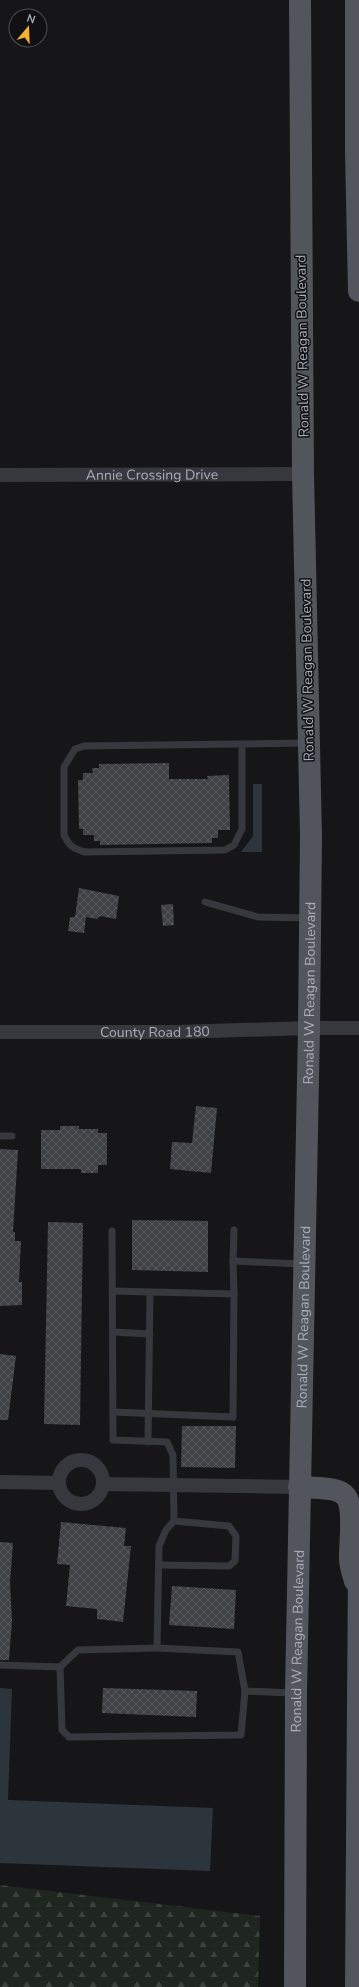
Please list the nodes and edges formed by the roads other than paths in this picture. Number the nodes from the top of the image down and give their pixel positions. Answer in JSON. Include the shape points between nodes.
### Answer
{"nodes":[{"id":1,"x":300,"y":0,"type":"edge"},
{"id":2,"x":356,"y":0,"type":"edge"},
{"id":3,"x":357,"y":66,"type":"edge"},
{"id":4,"x":357,"y":152,"type":"edge"},
{"id":5,"x":358,"y":238,"type":"edge"},
{"id":6,"x":359,"y":291,"type":"edge"},
{"id":7,"x":303,"y":474,"type":"junction"},
{"id":8,"x":0,"y":475,"type":"edge"},
{"id":9,"x":309,"y":743,"type":"junction"},
{"id":10,"x":242,"y":744,"type":"junction"},
{"id":11,"x":205,"y":902,"type":"dead end"},
{"id":12,"x":310,"y":918,"type":"junction"},
{"id":13,"x":309,"y":1028,"type":"junction"},
{"id":14,"x":359,"y":1028,"type":"edge"},
{"id":15,"x":0,"y":1032,"type":"edge"},
{"id":16,"x":0,"y":1136,"type":"edge"},
{"id":17,"x":12,"y":1136,"type":"dead end"},
{"id":18,"x":234,"y":1230,"type":"dead end"},
{"id":19,"x":112,"y":1231,"type":"dead end"},
{"id":20,"x":234,"y":1261,"type":"junction"},
{"id":21,"x":303,"y":1264,"type":"junction"},
{"id":22,"x":112,"y":1291,"type":"junction"},
{"id":23,"x":150,"y":1292,"type":"junction"},
{"id":24,"x":234,"y":1294,"type":"junction"},
{"id":25,"x":113,"y":1332,"type":"junction"},
{"id":26,"x":150,"y":1334,"type":"junction"},
{"id":27,"x":113,"y":1412,"type":"junction"},
{"id":28,"x":148,"y":1413,"type":"junction"},
{"id":29,"x":148,"y":1442,"type":"junction"},
{"id":30,"x":0,"y":1482,"type":"edge"},
{"id":31,"x":58,"y":1483,"type":"junction"},
{"id":32,"x":103,"y":1484,"type":"junction"},
{"id":33,"x":174,"y":1485,"type":"junction"},
{"id":34,"x":299,"y":1487,"type":"junction"},
{"id":35,"x":174,"y":1521,"type":"junction"},
{"id":36,"x":359,"y":1564,"type":"edge"},
{"id":37,"x":159,"y":1565,"type":"junction"},
{"id":38,"x":358,"y":1597,"type":"edge"},
{"id":39,"x":157,"y":1648,"type":"junction"},
{"id":40,"x":0,"y":1665,"type":"edge"},
{"id":41,"x":60,"y":1667,"type":"junction"},
{"id":42,"x":245,"y":1691,"type":"junction"},
{"id":43,"x":296,"y":1693,"type":"junction"},
{"id":44,"x":358,"y":1782,"type":"edge"},
{"id":45,"x":294,"y":1987,"type":"edge"},
{"id":46,"x":356,"y":1987,"type":"edge"}],
"edges":[{"from":1,"to":7,"type":"main road","name":"Ronald W Reagan Boulevard"},
{"from":2,"to":3,"type":"main road"},
{"from":3,"to":4,"type":"main road"},
{"from":4,"to":5,"type":"main road"},
{"from":5,"to":6,"type":"main road"},
{"from":7,"to":8,"type":"street","name":"Annie Crossing Drive"},
{"from":7,"to":9,"type":"main road","name":"Ronald W Reagan Boulevard"},
{"from":9,"to":10,"type":"lane"},
{"from":9,"to":12,"type":"main road","name":"Ronald W Reagan Boulevard"},
{"from":10,"to":10,"type":"lane","via":[[84,746],[75,749],[64,767],[64,835],[68,843],[74,849],[86,852],[225,850],[234,845],[242,828]]},
{"from":11,"to":12,"type":"lane","via":[[258,917]]},
{"from":12,"to":13,"type":"main road","name":"Ronald W Reagan Boulevard"},
{"from":13,"to":14,"type":"street","name":"County Road 180"},
{"from":13,"to":15,"type":"street","name":"County Road 180","via":[[177,1032]]},
{"from":13,"to":21,"type":"main road","name":"Ronald W Reagan Boulevard"},
{"from":16,"to":17,"type":"lane"},
{"from":18,"to":20,"type":"lane"},
{"from":19,"to":22,"type":"lane"},
{"from":20,"to":21,"type":"lane"},
{"from":20,"to":24,"type":"lane"},
{"from":21,"to":34,"type":"main road","name":"Ronald W Reagan Boulevard"},
{"from":22,"to":23,"type":"lane"},
{"from":22,"to":25,"type":"lane"},
{"from":23,"to":24,"type":"lane"},
{"from":23,"to":26,"type":"lane"},
{"from":24,"to":28,"type":"lane","via":[[233,1417]]},
{"from":25,"to":26,"type":"lane"},
{"from":25,"to":27,"type":"lane"},
{"from":26,"to":28,"type":"lane"},
{"from":27,"to":28,"type":"lane"},
{"from":27,"to":29,"type":"lane","via":[[113,1440]]},
{"from":28,"to":29,"type":"lane"},
{"from":29,"to":33,"type":"lane","via":[[166,1442],[173,1455]]},
{"from":30,"to":31,"type":"street"},
{"from":31,"to":32,"type":"street","via":[[67,1500],[80,1504],[87,1504],[98,1496]]},
{"from":31,"to":32,"type":"street","via":[[62,1469],[67,1464],[81,1460],[88,1461],[100,1470]]},
{"from":32,"to":33,"type":"street"},
{"from":33,"to":34,"type":"street"},
{"from":33,"to":35,"type":"lane"},
{"from":34,"to":38,"type":"main road","via":[[337,1491],[344,1494],[349,1502],[350,1560]]},
{"from":34,"to":43,"type":"main road","name":"Ronald W Reagan Boulevard"},
{"from":35,"to":37,"type":"lane","via":[[166,1530],[159,1546]]},
{"from":35,"to":37,"type":"lane","via":[[229,1526],[236,1536],[235,1561],[229,1566]]},
{"from":36,"to":38,"type":"main road"},
{"from":37,"to":39,"type":"lane"},
{"from":38,"to":44,"type":"main road"},
{"from":39,"to":41,"type":"lane","via":[[78,1650]]},
{"from":39,"to":42,"type":"lane","via":[[238,1652]]},
{"from":40,"to":41,"type":"lane"},
{"from":41,"to":42,"type":"lane","via":[[62,1730],[69,1737],[241,1735]]},
{"from":42,"to":43,"type":"lane"},
{"from":43,"to":45,"type":"main road","name":"Ronald W Reagan Boulevard"},
{"from":44,"to":46,"type":"main road"}]}
